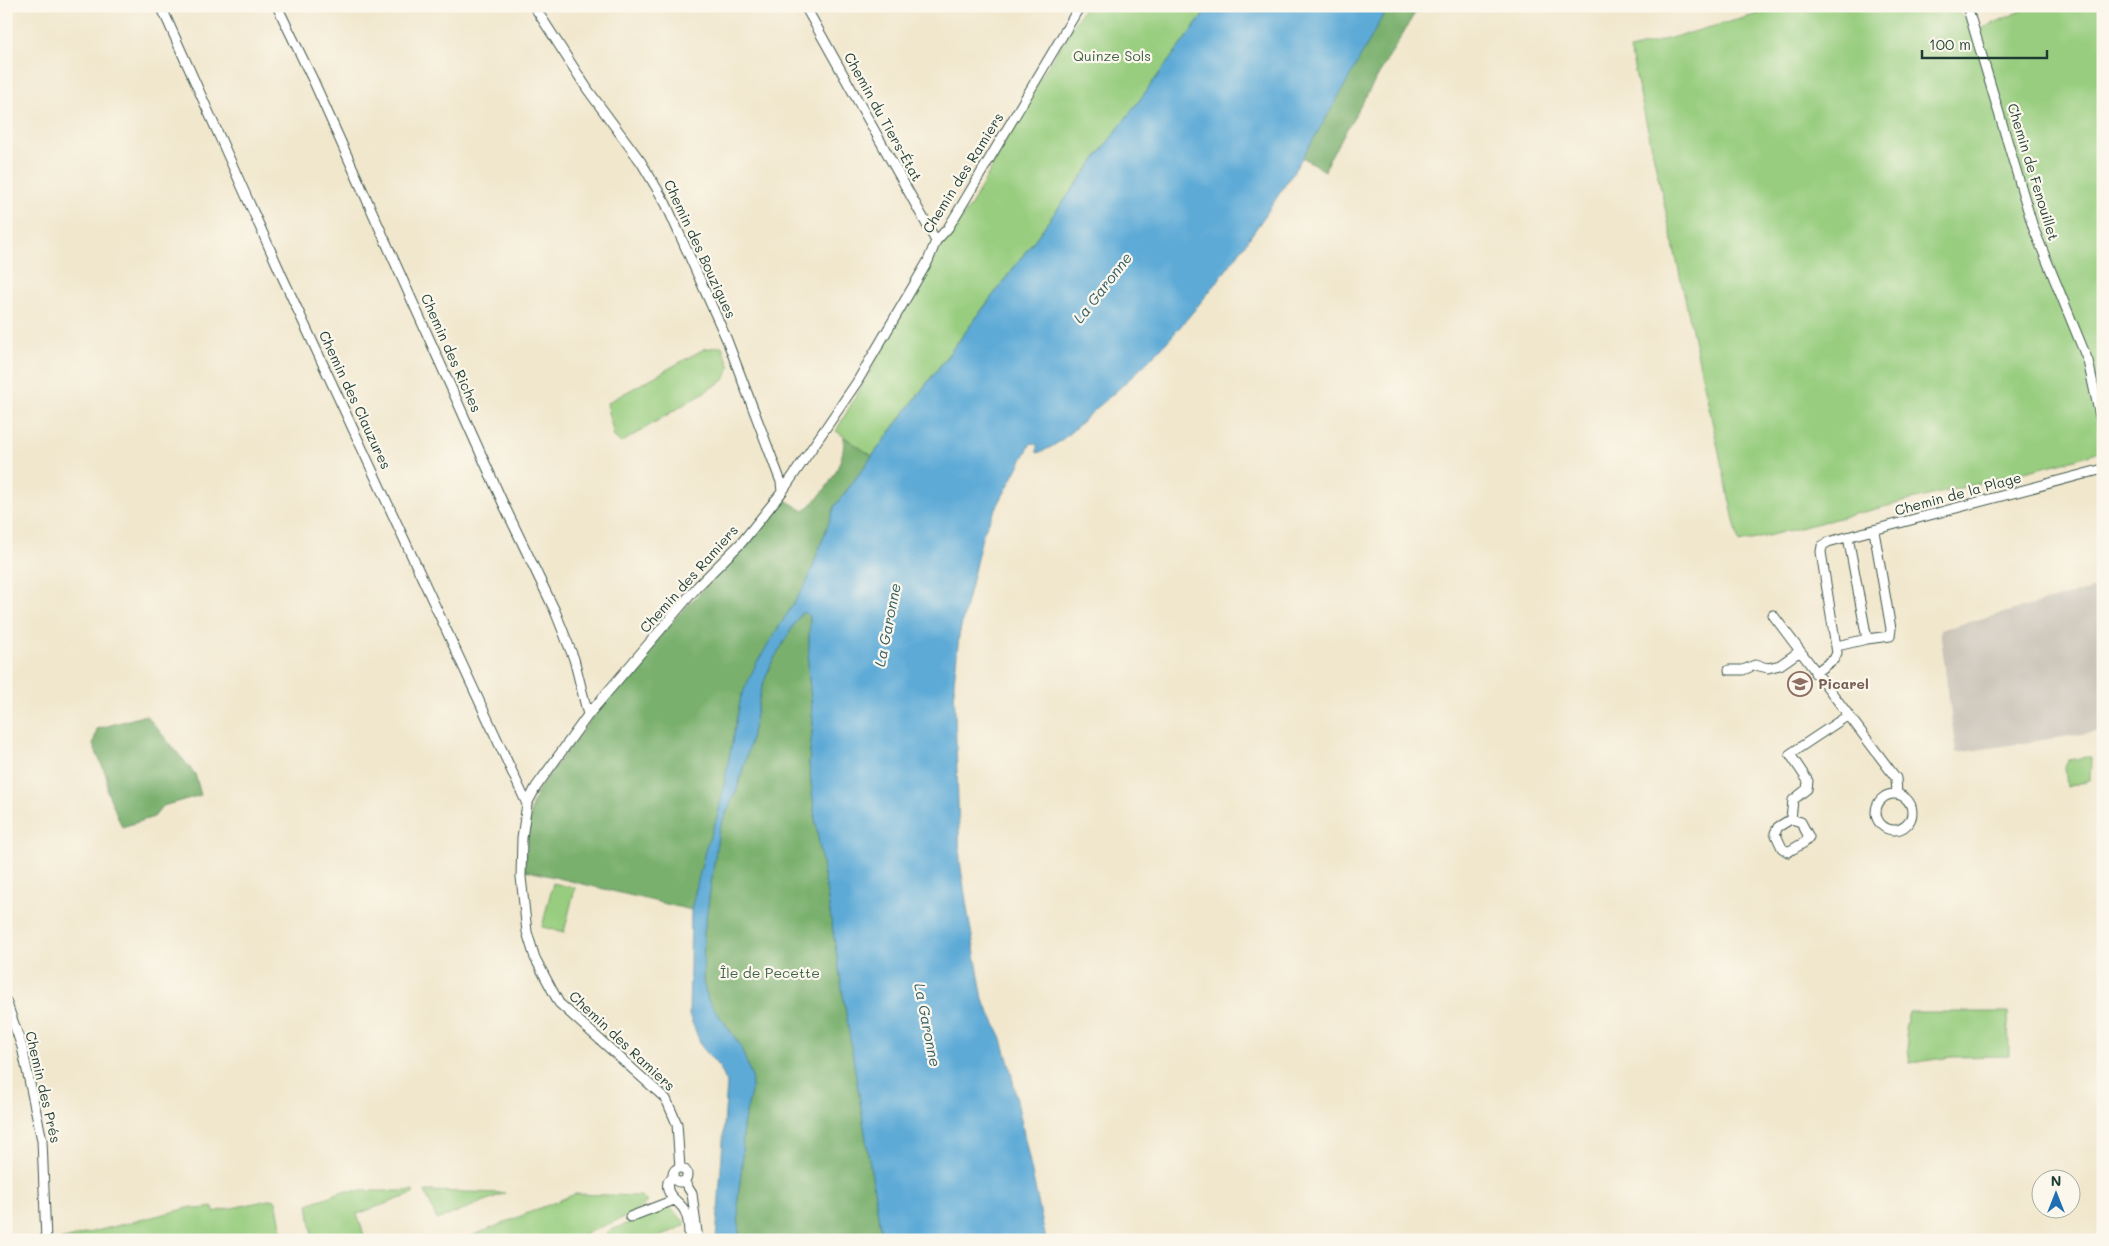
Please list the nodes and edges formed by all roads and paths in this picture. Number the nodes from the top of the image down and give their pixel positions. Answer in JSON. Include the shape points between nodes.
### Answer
{"nodes":[{"id":1,"x":161,"y":6,"type":"edge"},
{"id":2,"x":277,"y":6,"type":"edge"},
{"id":3,"x":534,"y":6,"type":"edge"},
{"id":4,"x":805,"y":6,"type":"edge"},
{"id":5,"x":1080,"y":6,"type":"edge"},
{"id":6,"x":1967,"y":6,"type":"edge"},
{"id":7,"x":936,"y":241,"type":"junction"},
{"id":8,"x":2103,"y":430,"type":"edge"},
{"id":9,"x":776,"y":469,"type":"junction"},
{"id":10,"x":2103,"y":469,"type":"edge"},
{"id":11,"x":795,"y":473,"type":"junction"},
{"id":12,"x":782,"y":492,"type":"junction"},
{"id":13,"x":1874,"y":530,"type":"junction"},
{"id":14,"x":1848,"y":537,"type":"junction"},
{"id":15,"x":1772,"y":615,"type":"dead end"},
{"id":16,"x":1867,"y":639,"type":"junction"},
{"id":17,"x":1837,"y":646,"type":"junction"},
{"id":18,"x":1800,"y":651,"type":"junction"},
{"id":19,"x":1730,"y":670,"type":"dead end"},
{"id":20,"x":1815,"y":673,"type":"junction"},
{"id":21,"x":588,"y":715,"type":"junction"},
{"id":22,"x":1847,"y":716,"type":"junction"},
{"id":23,"x":1896,"y":794,"type":"junction"},
{"id":24,"x":528,"y":804,"type":"junction"},
{"id":25,"x":1792,"y":819,"type":"dead end"},
{"id":26,"x":6,"y":1001,"type":"edge"},
{"id":27,"x":680,"y":1168,"type":"junction"},
{"id":28,"x":673,"y":1177,"type":"junction"},
{"id":29,"x":684,"y":1181,"type":"junction"},
{"id":30,"x":674,"y":1200,"type":"junction"},
{"id":31,"x":630,"y":1218,"type":"dead end"},
{"id":32,"x":46,"y":1240,"type":"edge"},
{"id":33,"x":689,"y":1240,"type":"edge"},
{"id":34,"x":698,"y":1240,"type":"edge"}],
"edges":[{"from":1,"to":24,"type":"street","name":"Chemin des Clauzures"},
{"from":2,"to":21,"type":"street","name":"Chemin des Riches","via":[[502,501],[555,610],[574,659]]},
{"from":3,"to":9,"type":"street","name":"Chemin des Bouzigues","via":[[657,188],[727,340]]},
{"from":4,"to":7,"type":"street","name":"Chemin du Tiers-État"},
{"from":5,"to":7,"type":"street","name":"Chemin des Ramiers","via":[[961,207]]},
{"from":6,"to":8,"type":"street","name":"Chemin de Fenouillet","via":[[2033,226],[2088,361]]},
{"from":7,"to":11,"type":"street","name":"Chemin des Ramiers","via":[[928,261],[857,382]]},
{"from":9,"to":11,"type":"street","via":[[787,474]]},
{"from":9,"to":12,"type":"street","name":"Chemin des Bouzigues"},
{"from":10,"to":13,"type":"street","name":"Chemin de la Plage"},
{"from":11,"to":12,"type":"street","name":"Chemin des Ramiers"},
{"from":12,"to":21,"type":"street","name":"Chemin des Ramiers","via":[[742,542],[697,587]]},
{"from":13,"to":14,"type":"street","name":"Chemin de la Plage"},
{"from":13,"to":16,"type":"street","via":[[1891,629],[1890,636]]},
{"from":14,"to":16,"type":"street"},
{"from":14,"to":17,"type":"street","name":"Chemin de la Plage","via":[[1822,546],[1821,552]]},
{"from":15,"to":18,"type":"street"},
{"from":16,"to":17,"type":"street"},
{"from":17,"to":20,"type":"street","via":[[1834,658]]},
{"from":18,"to":19,"type":"street","via":[[1780,665]]},
{"from":18,"to":20,"type":"street"},
{"from":20,"to":22,"type":"street"},
{"from":21,"to":24,"type":"street","name":"Chemin des Ramiers","via":[[536,787]]},
{"from":22,"to":23,"type":"street","via":[[1855,722],[1896,778]]},
{"from":22,"to":25,"type":"street","via":[[1790,754],[1808,781],[1807,790],[1793,800]]},
{"from":23,"to":23,"type":"street","via":[[1886,795],[1876,812],[1886,828],[1906,825],[1911,817],[1911,806],[1906,798]]},
{"from":24,"to":27,"type":"street","name":"Chemin des Ramiers","via":[[522,838],[521,877],[534,958],[559,1003],[666,1099],[677,1124]]},
{"from":26,"to":32,"type":"street","name":"Chemin des Prés","via":[[22,1047],[42,1140]]},
{"from":27,"to":28,"type":"street","via":[[674,1171]]},
{"from":27,"to":29,"type":"street","via":[[687,1172]]},
{"from":28,"to":29,"type":"street","via":[[677,1182]]},
{"from":28,"to":30,"type":"street","via":[[667,1189]]},
{"from":29,"to":34,"type":"street","via":[[692,1194]]},
{"from":30,"to":31,"type":"street"},
{"from":30,"to":33,"type":"street","via":[[683,1208],[687,1218]]}]}
